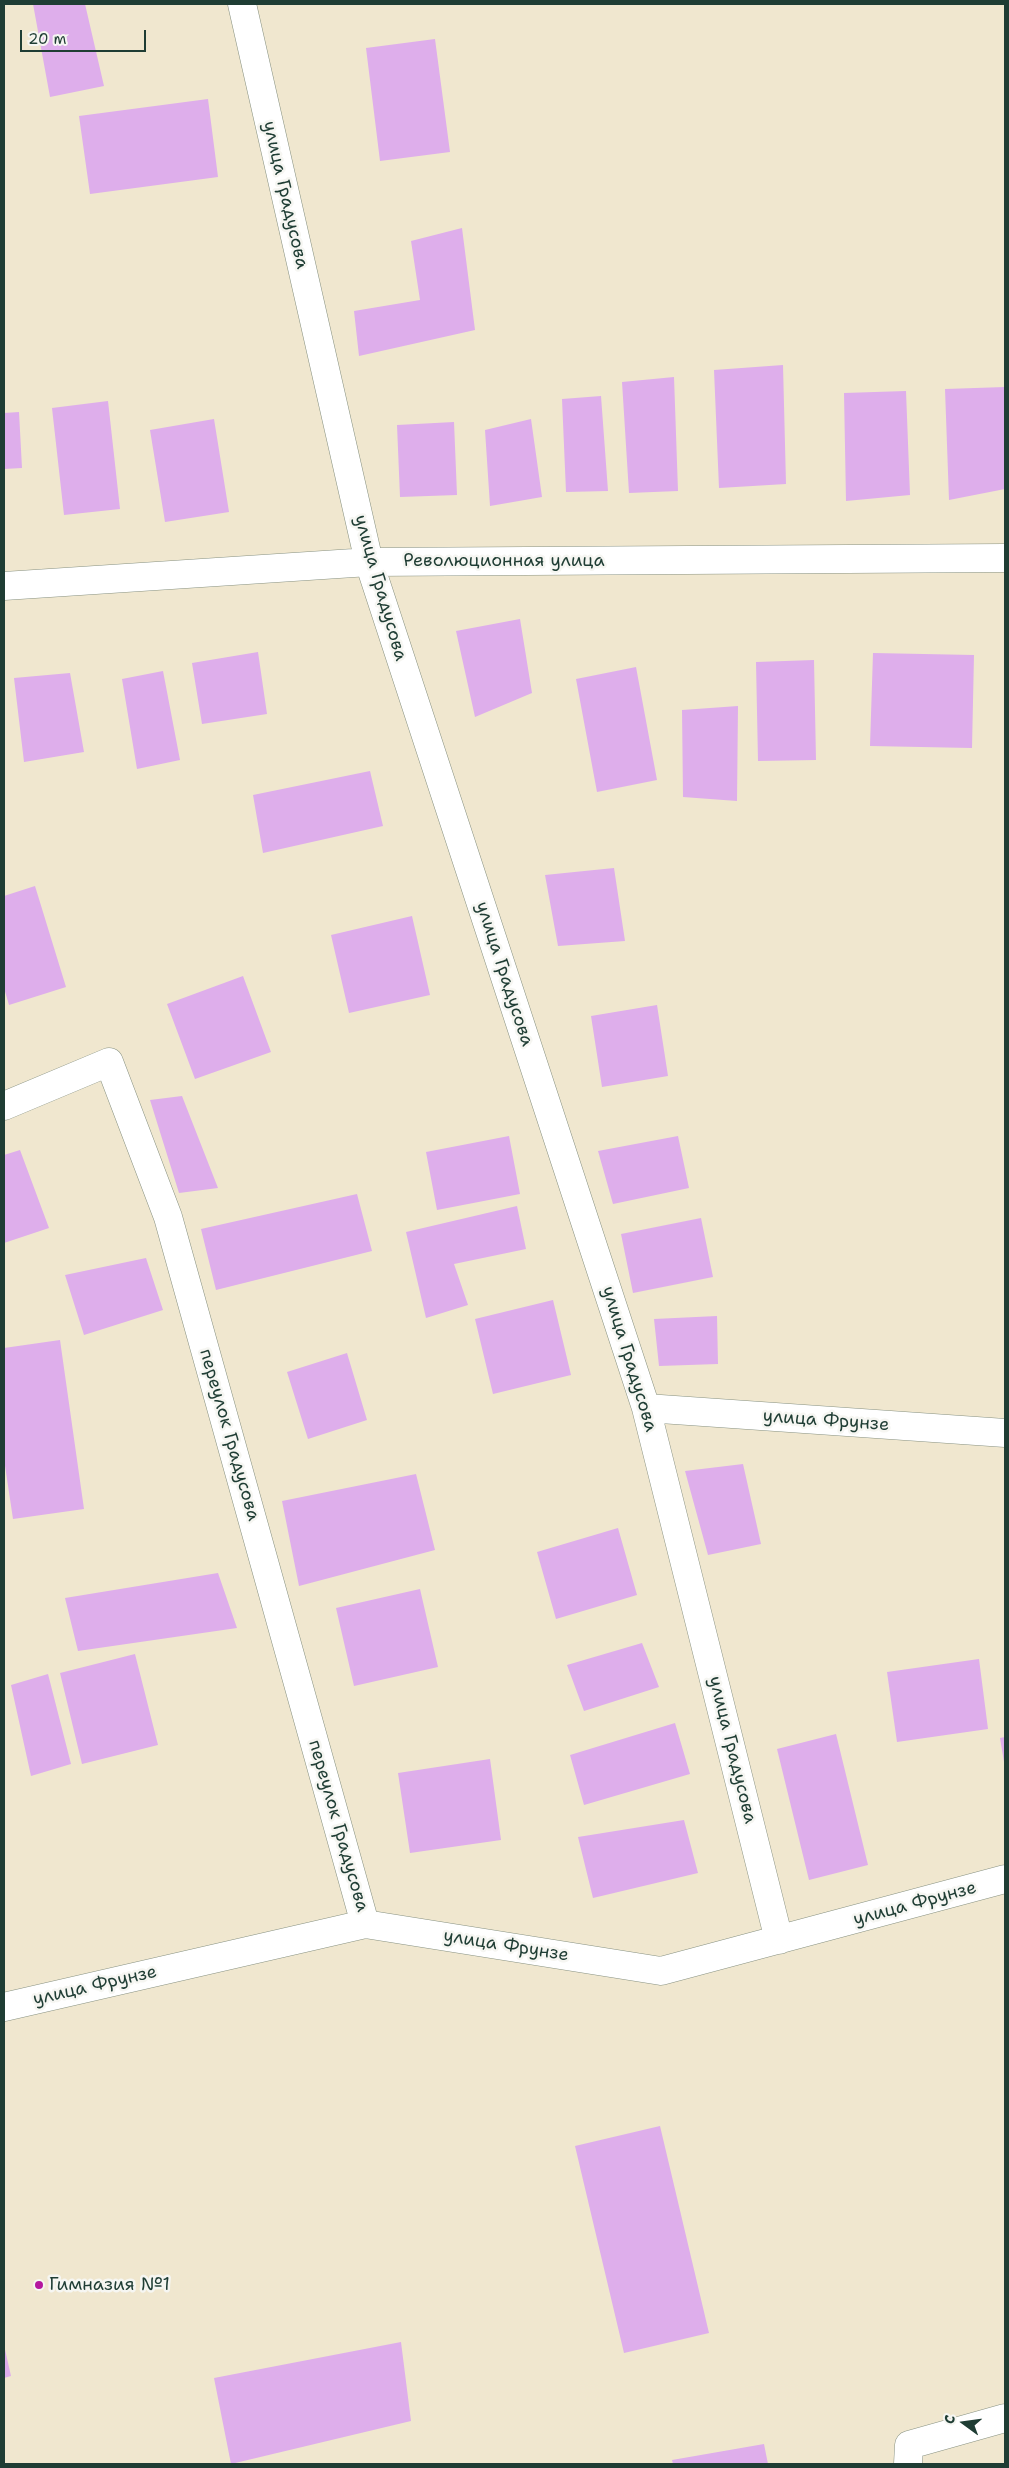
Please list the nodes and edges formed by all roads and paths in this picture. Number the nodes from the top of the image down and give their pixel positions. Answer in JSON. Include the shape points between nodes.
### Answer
{"nodes":[{"id":1,"x":242,"y":4,"type":"edge"},
{"id":2,"x":1005,"y":558,"type":"edge"},
{"id":3,"x":369,"y":562,"type":"junction"},
{"id":4,"x":4,"y":586,"type":"edge"},
{"id":5,"x":4,"y":1106,"type":"edge"},
{"id":6,"x":646,"y":1408,"type":"junction"},
{"id":7,"x":1005,"y":1433,"type":"edge"},
{"id":8,"x":1005,"y":1880,"type":"edge"},
{"id":9,"x":365,"y":1924,"type":"junction"},
{"id":10,"x":779,"y":1940,"type":"junction"},
{"id":11,"x":4,"y":2007,"type":"edge"},
{"id":12,"x":1005,"y":2418,"type":"edge"},
{"id":13,"x":908,"y":2464,"type":"edge"}],
"edges":[{"from":1,"to":3,"type":"street","name":"улица Градусова"},
{"from":2,"to":3,"type":"street","name":"Революционная улица"},
{"from":3,"to":4,"type":"street","name":"Революционная улица"},
{"from":3,"to":6,"type":"street","name":"улица Градусова"},
{"from":5,"to":9,"type":"street","name":"переулок Градусова","via":[[110,1062],[168,1217]]},
{"from":6,"to":7,"type":"street","name":"улица Фрунзе"},
{"from":6,"to":10,"type":"street","name":"улица Градусова"},
{"from":8,"to":10,"type":"street","name":"улица Фрунзе"},
{"from":9,"to":10,"type":"street","name":"улица Фрунзе","via":[[661,1970]]},
{"from":9,"to":11,"type":"street","name":"улица Фрунзе"},
{"from":12,"to":13,"type":"street","via":[[909,2445]]}]}
